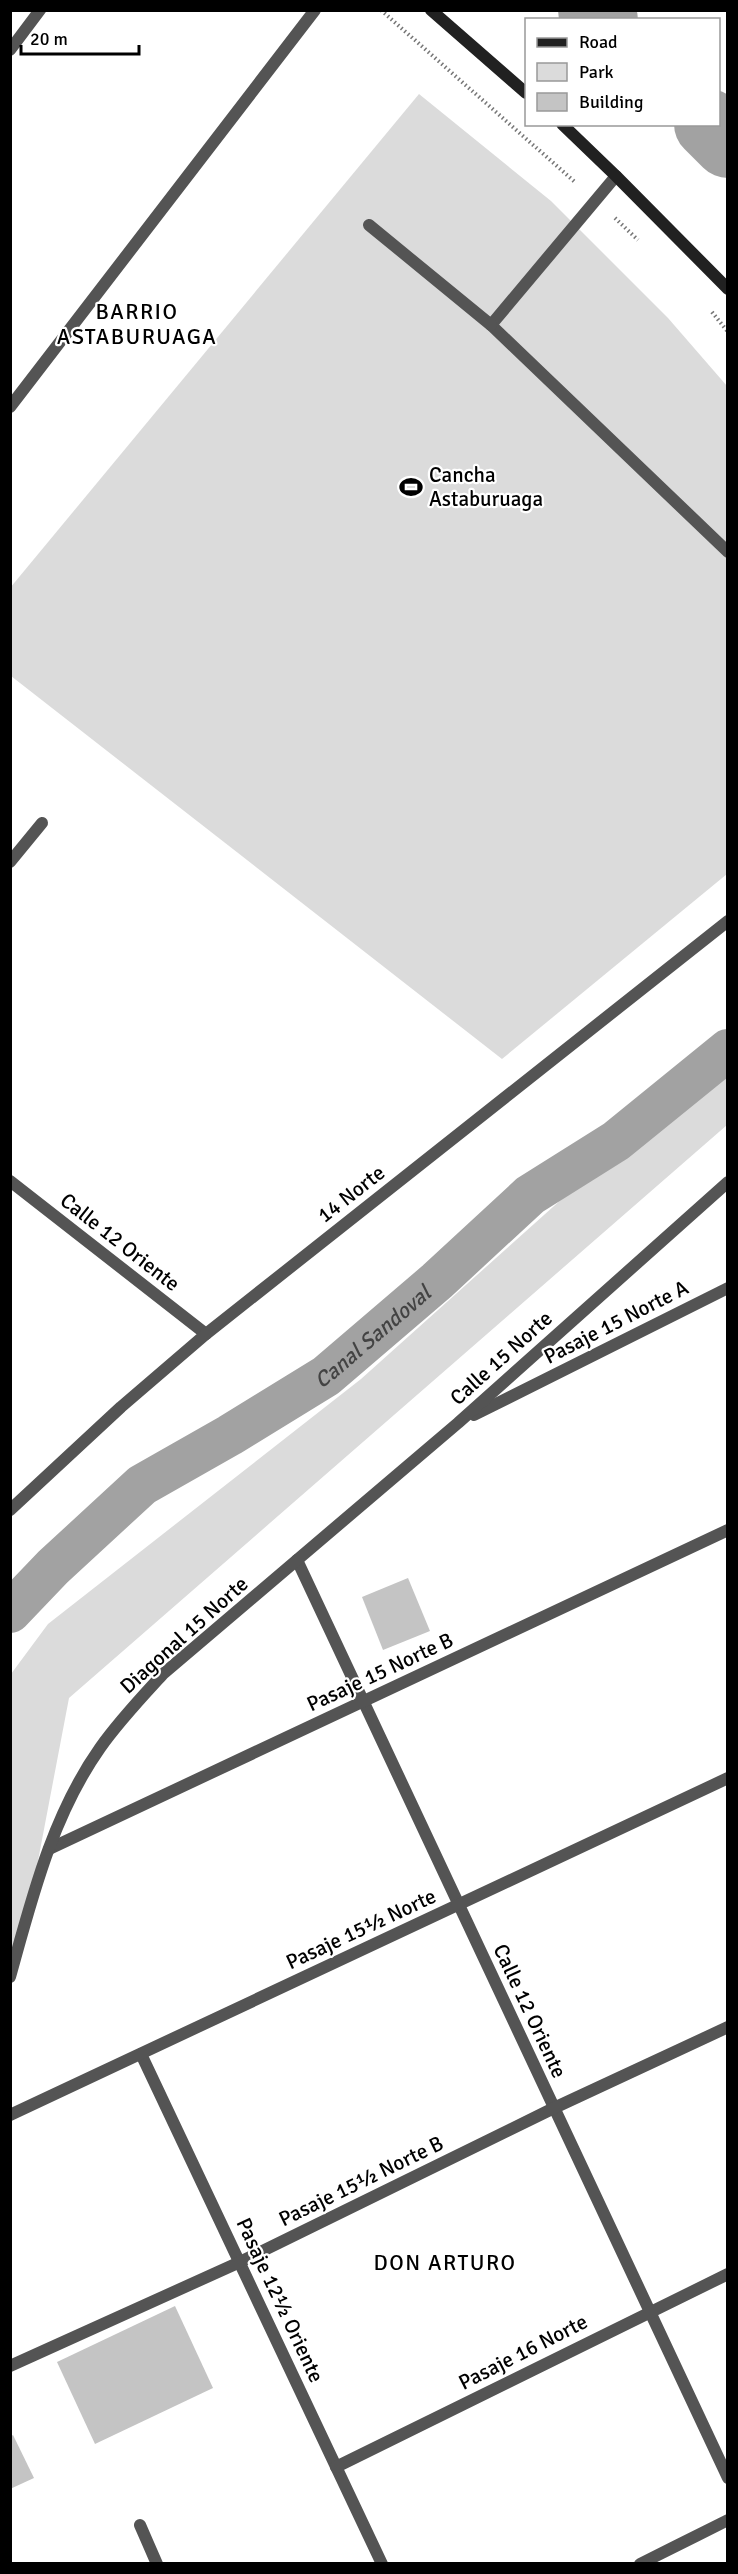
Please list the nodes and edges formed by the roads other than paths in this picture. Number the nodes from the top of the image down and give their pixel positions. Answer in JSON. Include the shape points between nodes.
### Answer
{"nodes":[{"id":1,"x":40,"y":10,"type":"edge"},
{"id":2,"x":315,"y":10,"type":"edge"},
{"id":3,"x":431,"y":10,"type":"edge"},
{"id":4,"x":10,"y":50,"type":"edge"},
{"id":5,"x":525,"y":92,"type":"edge"},
{"id":6,"x":564,"y":126,"type":"edge"},
{"id":7,"x":616,"y":176,"type":"junction"},
{"id":8,"x":369,"y":225,"type":"dead end"},
{"id":9,"x":728,"y":289,"type":"edge"},
{"id":10,"x":491,"y":325,"type":"junction"},
{"id":11,"x":10,"y":407,"type":"edge"},
{"id":12,"x":728,"y":552,"type":"edge"},
{"id":13,"x":42,"y":823,"type":"dead end"},
{"id":14,"x":10,"y":862,"type":"edge"},
{"id":15,"x":728,"y":921,"type":"edge"},
{"id":16,"x":10,"y":1181,"type":"edge"},
{"id":17,"x":728,"y":1182,"type":"edge"},
{"id":18,"x":728,"y":1288,"type":"edge"},
{"id":19,"x":206,"y":1334,"type":"junction"},
{"id":20,"x":458,"y":1423,"type":"junction"},
{"id":21,"x":10,"y":1510,"type":"edge"},
{"id":22,"x":728,"y":1530,"type":"edge"},
{"id":23,"x":297,"y":1560,"type":"junction"},
{"id":24,"x":363,"y":1701,"type":"junction"},
{"id":25,"x":728,"y":1778,"type":"edge"},
{"id":26,"x":49,"y":1849,"type":"junction"},
{"id":27,"x":459,"y":1904,"type":"junction"},
{"id":28,"x":10,"y":1977,"type":"edge"},
{"id":29,"x":728,"y":2027,"type":"edge"},
{"id":30,"x":141,"y":2054,"type":"junction"},
{"id":31,"x":554,"y":2108,"type":"junction"},
{"id":32,"x":10,"y":2115,"type":"edge"},
{"id":33,"x":240,"y":2262,"type":"junction"},
{"id":34,"x":728,"y":2274,"type":"edge"},
{"id":35,"x":649,"y":2311,"type":"junction"},
{"id":36,"x":10,"y":2366,"type":"edge"},
{"id":37,"x":336,"y":2467,"type":"junction"},
{"id":38,"x":728,"y":2478,"type":"edge"},
{"id":39,"x":728,"y":2520,"type":"edge"},
{"id":40,"x":140,"y":2525,"type":"dead end"},
{"id":41,"x":157,"y":2564,"type":"edge"},
{"id":42,"x":382,"y":2564,"type":"edge"},
{"id":43,"x":640,"y":2564,"type":"edge"}],
"edges":[{"from":1,"to":4,"type":"street"},
{"from":2,"to":11,"type":"street"},
{"from":3,"to":5,"type":"main road"},
{"from":6,"to":7,"type":"main road"},
{"from":7,"to":9,"type":"main road"},
{"from":7,"to":10,"type":"street"},
{"from":8,"to":10,"type":"street"},
{"from":10,"to":12,"type":"street"},
{"from":13,"to":14,"type":"street"},
{"from":15,"to":19,"type":"street","name":"14 Norte"},
{"from":16,"to":19,"type":"street","name":"Calle 12 Oriente"},
{"from":17,"to":20,"type":"street","name":"Calle 15 Norte"},
{"from":18,"to":20,"type":"street","name":"Pasaje 15 Norte A"},
{"from":19,"to":21,"type":"street","name":"14 Norte"},
{"from":20,"to":23,"type":"street","name":"Calle 15 Norte"},
{"from":22,"to":24,"type":"street","name":"Pasaje 15 Norte B"},
{"from":23,"to":24,"type":"street","name":"Calle 12 Oriente"},
{"from":23,"to":26,"type":"street","name":"Diagonal 15 Norte","via":[[163,1674],[129,1710],[80,1780]]},
{"from":24,"to":26,"type":"street","name":"Pasaje 15 Norte B"},
{"from":24,"to":27,"type":"street","name":"Calle 12 Oriente"},
{"from":25,"to":27,"type":"street","name":"Pasaje 15½ Norte"},
{"from":26,"to":28,"type":"street","name":"Diagonal 15 Norte"},
{"from":27,"to":30,"type":"street","name":"Pasaje 15½ Norte"},
{"from":27,"to":31,"type":"street","name":"Calle 12 Oriente"},
{"from":29,"to":31,"type":"street","name":"Pasaje 15½ Norte B"},
{"from":30,"to":32,"type":"street","name":"Pasaje 15½ Norte"},
{"from":30,"to":33,"type":"street","name":"Pasaje 12½ Oriente"},
{"from":31,"to":33,"type":"street","name":"Pasaje 15½ Norte B"},
{"from":31,"to":35,"type":"street","name":"Calle 12 Oriente"},
{"from":33,"to":36,"type":"street","name":"Pasaje 15½ Norte B"},
{"from":33,"to":37,"type":"street","name":"Pasaje 12½ Oriente"},
{"from":34,"to":35,"type":"street","name":"Pasaje 16 Norte"},
{"from":35,"to":37,"type":"street","name":"Pasaje 16 Norte"},
{"from":35,"to":38,"type":"street","name":"Calle 12 Oriente"},
{"from":37,"to":42,"type":"street","name":"Pasaje 12½ Oriente"},
{"from":39,"to":43,"type":"street"},
{"from":40,"to":41,"type":"street"}]}
